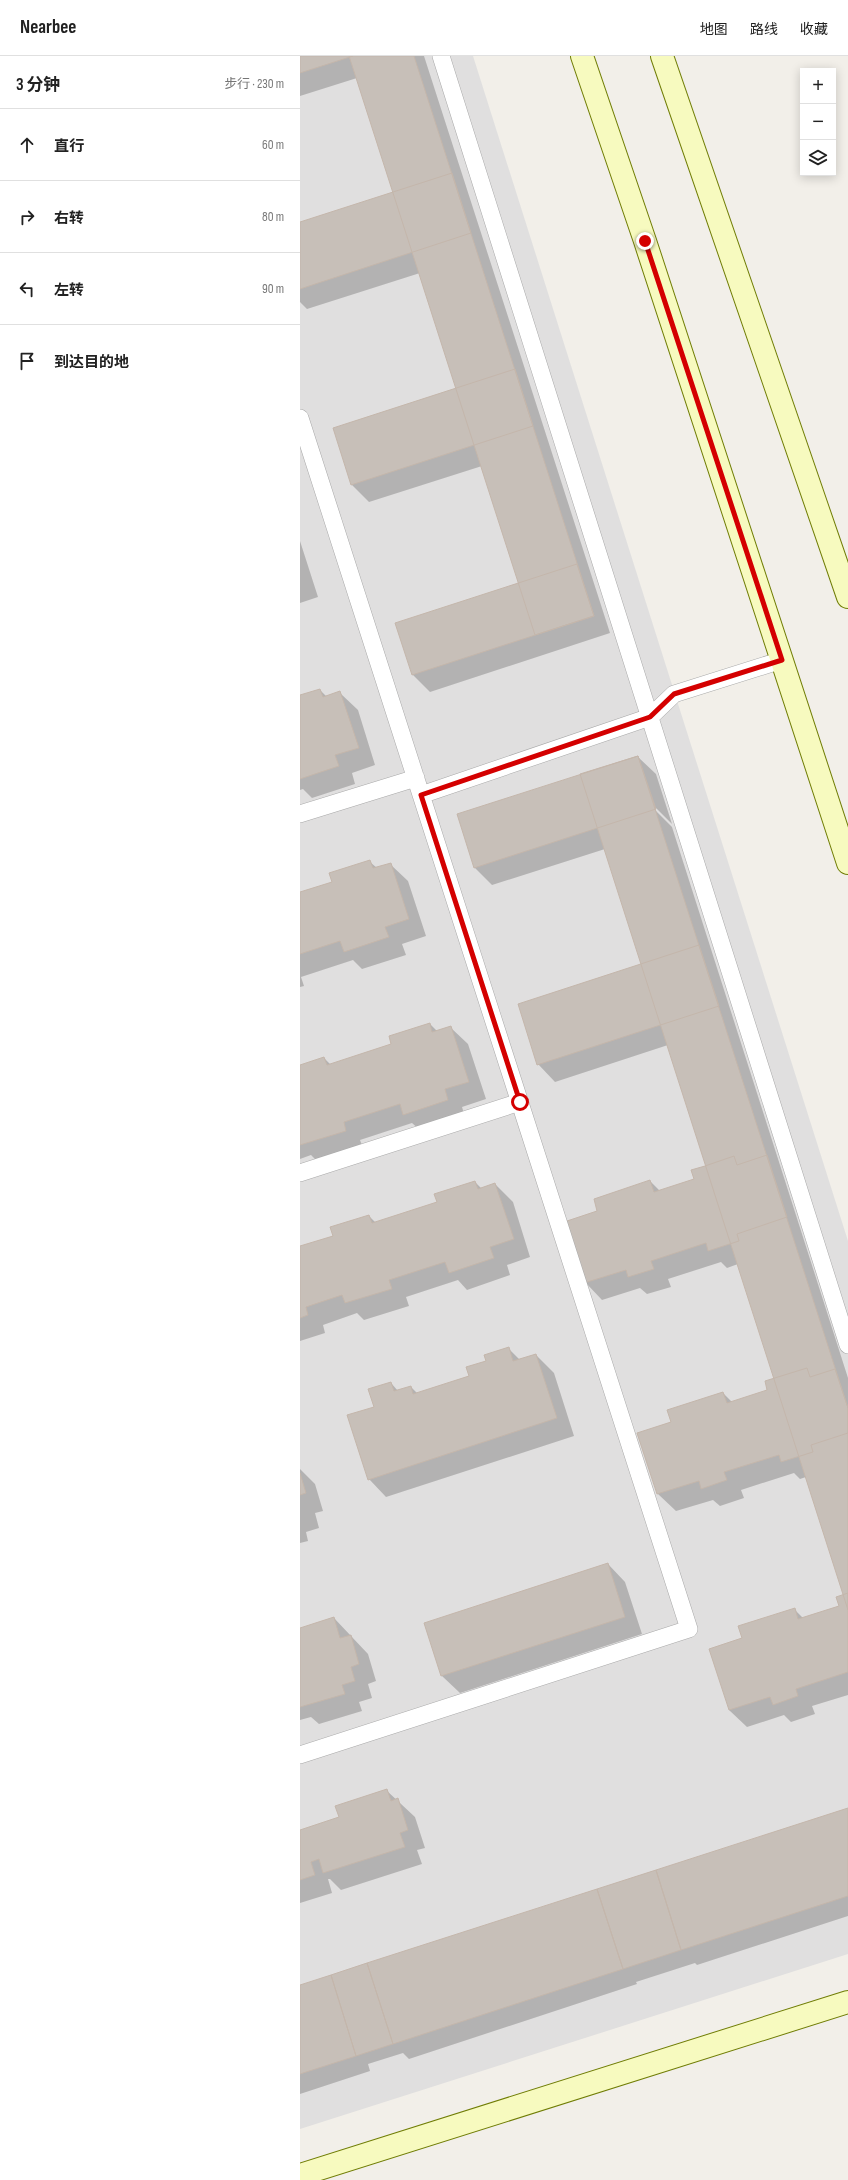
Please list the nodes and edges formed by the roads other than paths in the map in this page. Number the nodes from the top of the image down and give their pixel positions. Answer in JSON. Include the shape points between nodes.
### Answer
{"nodes":[{"id":1,"x":441,"y":56,"type":"edge"},
{"id":2,"x":582,"y":56,"type":"edge"},
{"id":3,"x":662,"y":56,"type":"edge"},
{"id":4,"x":300,"y":418,"type":"edge"},
{"id":5,"x":848,"y":597,"type":"edge"},
{"id":6,"x":782,"y":660,"type":"junction"},
{"id":7,"x":650,"y":717,"type":"junction"},
{"id":8,"x":416,"y":778,"type":"junction"},
{"id":9,"x":421,"y":795,"type":"junction"},
{"id":10,"x":300,"y":814,"type":"edge"},
{"id":11,"x":848,"y":863,"type":"edge"},
{"id":12,"x":520,"y":1102,"type":"junction"},
{"id":13,"x":300,"y":1173,"type":"edge"},
{"id":14,"x":848,"y":1345,"type":"edge"},
{"id":15,"x":300,"y":1755,"type":"edge"},
{"id":16,"x":848,"y":2002,"type":"edge"},
{"id":17,"x":300,"y":2175,"type":"edge"}],
"edges":[{"from":1,"to":7,"type":"lane"},
{"from":2,"to":6,"type":"main road"},
{"from":3,"to":5,"type":"main road"},
{"from":4,"to":8,"type":"lane"},
{"from":6,"to":7,"type":"lane","via":[[674,694]]},
{"from":6,"to":11,"type":"main road"},
{"from":7,"to":9,"type":"lane"},
{"from":7,"to":14,"type":"lane"},
{"from":8,"to":9,"type":"lane"},
{"from":8,"to":10,"type":"lane"},
{"from":9,"to":12,"type":"lane"},
{"from":12,"to":13,"type":"lane"},
{"from":12,"to":15,"type":"lane","via":[[689,1629]]},
{"from":16,"to":17,"type":"main road"}]}
